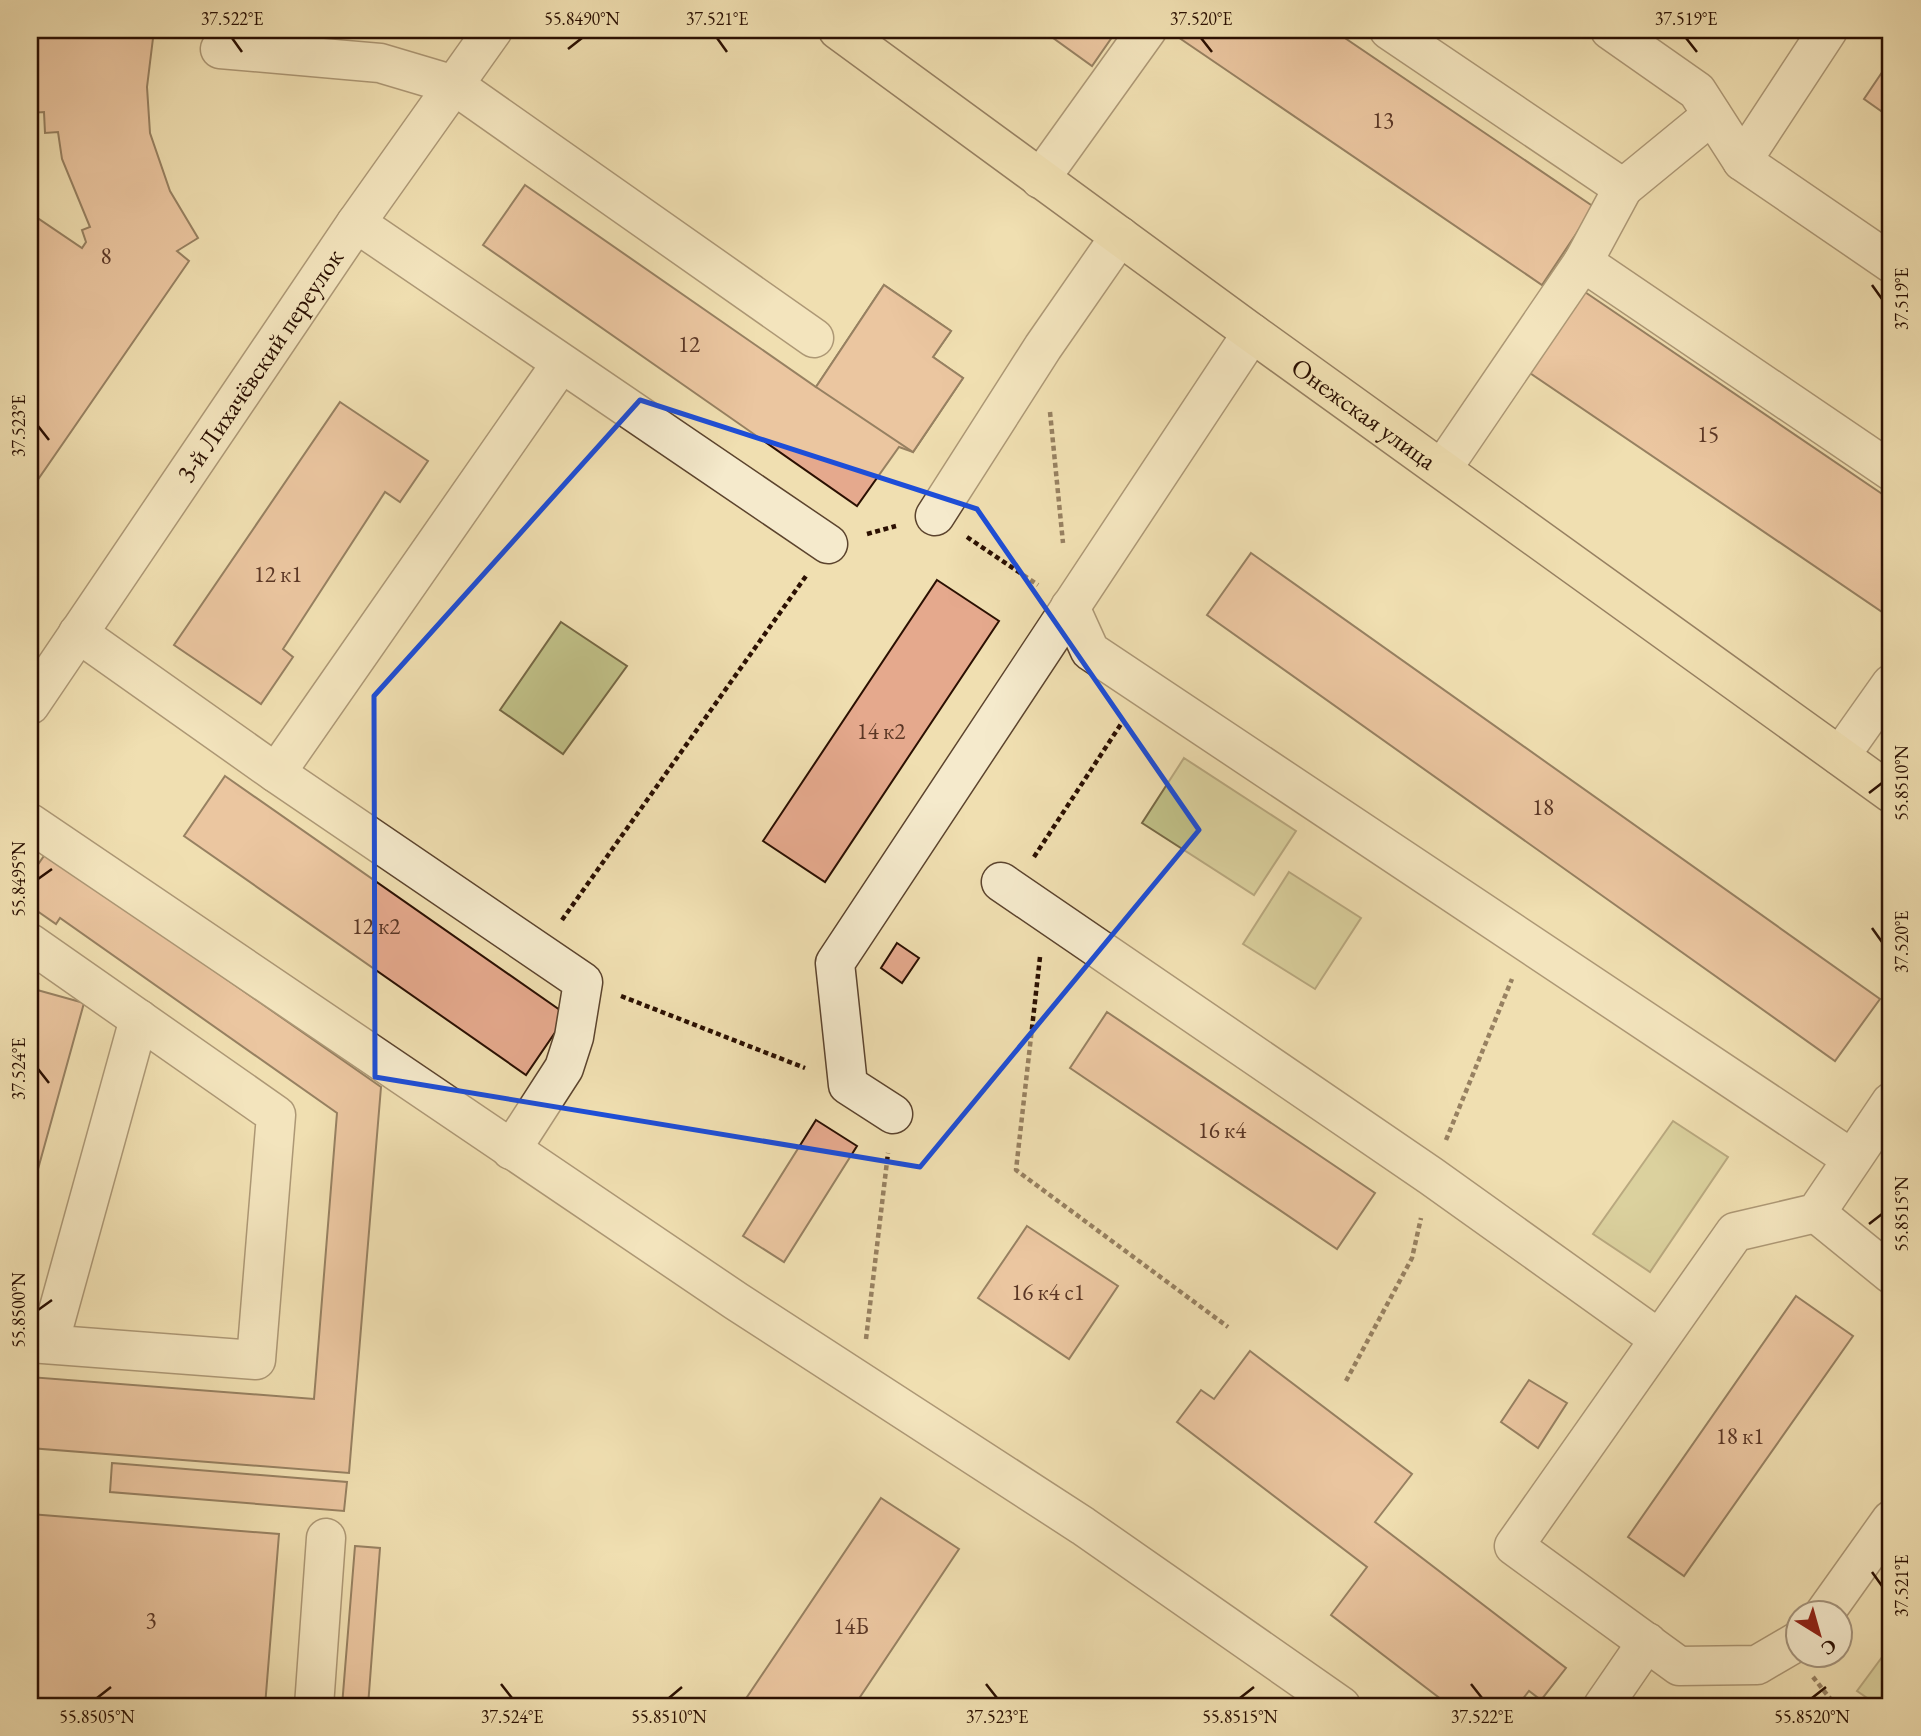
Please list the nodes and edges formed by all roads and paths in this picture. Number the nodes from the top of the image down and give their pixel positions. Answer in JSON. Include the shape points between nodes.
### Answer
{"nodes":[{"id":1,"x":493,"y":30,"type":"edge"},
{"id":2,"x":838,"y":30,"type":"edge"},
{"id":3,"x":1147,"y":30,"type":"edge"},
{"id":4,"x":1389,"y":30,"type":"edge"},
{"id":5,"x":1610,"y":30,"type":"edge"},
{"id":6,"x":1828,"y":30,"type":"edge"},
{"id":7,"x":220,"y":49,"type":"dead end"},
{"id":8,"x":454,"y":85,"type":"junction"},
{"id":9,"x":1712,"y":115,"type":"junction"},
{"id":10,"x":1742,"y":161,"type":"junction"},
{"id":11,"x":1040,"y":179,"type":"junction"},
{"id":12,"x":1623,"y":188,"type":"junction"},
{"id":13,"x":356,"y":223,"type":"junction"},
{"id":14,"x":1120,"y":236,"type":"junction"},
{"id":15,"x":1583,"y":262,"type":"junction"},
{"id":16,"x":1891,"y":263,"type":"edge"},
{"id":17,"x":1252,"y":333,"type":"junction"},
{"id":18,"x":814,"y":338,"type":"dead end"},
{"id":19,"x":1043,"y":347,"type":"junction"},
{"id":20,"x":560,"y":365,"type":"junction"},
{"id":21,"x":1442,"y":469,"type":"junction"},
{"id":22,"x":1891,"y":471,"type":"edge"},
{"id":23,"x":935,"y":516,"type":"junction"},
{"id":24,"x":828,"y":544,"type":"junction"},
{"id":25,"x":1070,"y":607,"type":"junction"},
{"id":26,"x":78,"y":633,"type":"junction"},
{"id":27,"x":1891,"y":684,"type":"edge"},
{"id":28,"x":1145,"y":688,"type":"junction"},
{"id":29,"x":30,"y":705,"type":"edge"},
{"id":30,"x":1840,"y":756,"type":"junction"},
{"id":31,"x":276,"y":773,"type":"junction"},
{"id":32,"x":1891,"y":793,"type":"edge"},
{"id":33,"x":30,"y":823,"type":"edge"},
{"id":34,"x":1007,"y":886,"type":"joint"},
{"id":35,"x":1045,"y":913,"type":"junction"},
{"id":36,"x":30,"y":943,"type":"edge"},
{"id":37,"x":1527,"y":945,"type":"junction"},
{"id":38,"x":539,"y":952,"type":"junction"},
{"id":39,"x":583,"y":982,"type":"junction"},
{"id":40,"x":139,"y":1019,"type":"junction"},
{"id":41,"x":848,"y":1084,"type":"junction"},
{"id":42,"x":1891,"y":1102,"type":"edge"},
{"id":43,"x":893,"y":1114,"type":"joint"},
{"id":44,"x":511,"y":1150,"type":"junction"},
{"id":45,"x":1852,"y":1158,"type":"junction"},
{"id":46,"x":1431,"y":1176,"type":"junction"},
{"id":47,"x":1816,"y":1213,"type":"junction"},
{"id":48,"x":1891,"y":1273,"type":"edge"},
{"id":49,"x":1228,"y":1327,"type":"dead end"},
{"id":50,"x":1659,"y":1339,"type":"junction"},
{"id":51,"x":40,"y":1344,"type":"edge"},
{"id":52,"x":860,"y":1381,"type":"junction"},
{"id":53,"x":1346,"y":1381,"type":"dead end"},
{"id":54,"x":1891,"y":1520,"type":"edge"},
{"id":55,"x":326,"y":1538,"type":"dead end"},
{"id":56,"x":1834,"y":1600,"type":"edge"},
{"id":57,"x":1647,"y":1642,"type":"junction"},
{"id":58,"x":1784,"y":1649,"type":"edge"},
{"id":59,"x":314,"y":1706,"type":"edge"},
{"id":60,"x":1341,"y":1706,"type":"edge"},
{"id":61,"x":1603,"y":1706,"type":"edge"}],
"edges":[{"from":1,"to":8,"type":"street","name":"3-й Лихачёвский переулок"},
{"from":2,"to":11,"type":"main road","name":"Онежская улица"},
{"from":3,"to":11,"type":"street"},
{"from":4,"to":12,"type":"street"},
{"from":5,"to":9,"type":"street","via":[[1698,91]]},
{"from":6,"to":10,"type":"street"},
{"from":7,"to":8,"type":"street","via":[[380,63]]},
{"from":8,"to":13,"type":"street","name":"3-й Лихачёвский переулок"},
{"from":8,"to":18,"type":"street"},
{"from":9,"to":10,"type":"street"},
{"from":9,"to":12,"type":"street"},
{"from":10,"to":16,"type":"street"},
{"from":11,"to":14,"type":"main road","name":"Онежская улица"},
{"from":12,"to":15,"type":"street"},
{"from":13,"to":20,"type":"street"},
{"from":13,"to":26,"type":"street","name":"3-й Лихачёвский переулок"},
{"from":14,"to":17,"type":"main road","name":"Онежская улица"},
{"from":14,"to":19,"type":"street"},
{"from":15,"to":21,"type":"street"},
{"from":15,"to":22,"type":"street"},
{"from":17,"to":21,"type":"main road","name":"Онежская улица"},
{"from":17,"to":25,"type":"street"},
{"from":19,"to":23,"type":"street"},
{"from":19,"to":25,"type":"path"},
{"from":20,"to":24,"type":"street"},
{"from":20,"to":31,"type":"street"},
{"from":21,"to":30,"type":"main road","name":"Онежская улица"},
{"from":23,"to":24,"type":"path"},
{"from":23,"to":25,"type":"path"},
{"from":24,"to":38,"type":"path"},
{"from":25,"to":28,"type":"street","via":[[1090,651]]},
{"from":25,"to":41,"type":"street","via":[[835,963]]},
{"from":26,"to":29,"type":"street","name":"3-й Лихачёвский переулок"},
{"from":26,"to":31,"type":"street"},
{"from":27,"to":30,"type":"street"},
{"from":28,"to":34,"type":"path"},
{"from":28,"to":37,"type":"street"},
{"from":30,"to":32,"type":"main road","name":"Онежская улица"},
{"from":31,"to":38,"type":"street"},
{"from":33,"to":44,"type":"street"},
{"from":34,"to":35,"type":"street"},
{"from":35,"to":46,"type":"street"},
{"from":35,"to":49,"type":"path","via":[[1016,1170]]},
{"from":36,"to":40,"type":"street"},
{"from":37,"to":45,"type":"street"},
{"from":37,"to":46,"type":"path"},
{"from":38,"to":39,"type":"street"},
{"from":39,"to":41,"type":"path"},
{"from":39,"to":44,"type":"street","via":[[564,1068]]},
{"from":40,"to":51,"type":"street"},
{"from":40,"to":51,"type":"street","via":[[276,1115],[256,1360]]},
{"from":41,"to":43,"type":"street"},
{"from":42,"to":45,"type":"street"},
{"from":43,"to":52,"type":"path"},
{"from":44,"to":52,"type":"street"},
{"from":45,"to":47,"type":"street"},
{"from":46,"to":50,"type":"street"},
{"from":46,"to":53,"type":"path","via":[[1412,1258]]},
{"from":47,"to":48,"type":"street"},
{"from":47,"to":50,"type":"street","via":[[1735,1232]]},
{"from":50,"to":57,"type":"street","via":[[1514,1546]]},
{"from":52,"to":60,"type":"street","via":[[1083,1526]]},
{"from":54,"to":56,"type":"street"},
{"from":55,"to":59,"type":"street"},
{"from":57,"to":58,"type":"street","via":[[1679,1667],[1757,1665]]},
{"from":57,"to":61,"type":"street"}]}
